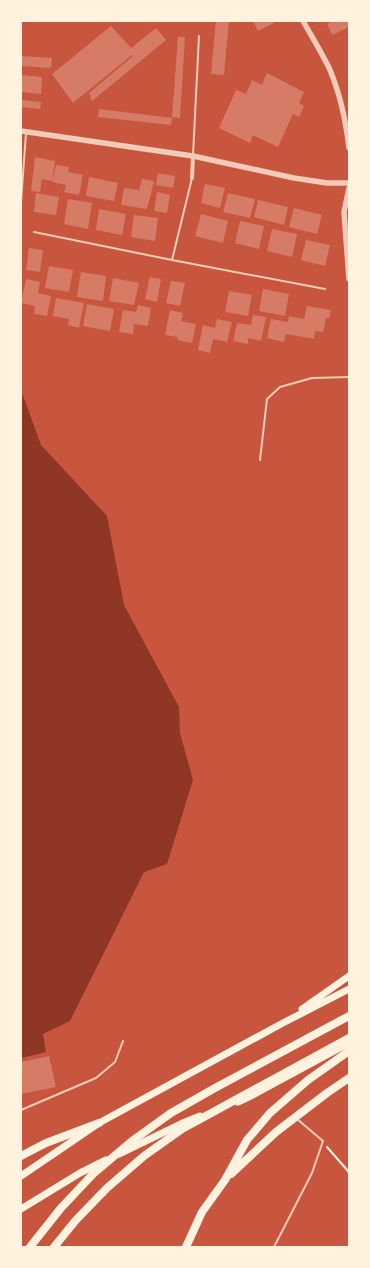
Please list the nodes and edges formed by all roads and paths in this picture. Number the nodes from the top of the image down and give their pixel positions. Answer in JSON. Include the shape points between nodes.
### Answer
{"nodes":[{"id":1,"x":303,"y":21,"type":"edge"},
{"id":2,"x":199,"y":36,"type":"dead end"},
{"id":3,"x":24,"y":132,"type":"edge"},
{"id":4,"x":349,"y":148,"type":"edge"},
{"id":5,"x":193,"y":156,"type":"junction"},
{"id":6,"x":192,"y":178,"type":"joint"},
{"id":7,"x":349,"y":183,"type":"edge"},
{"id":8,"x":349,"y":188,"type":"edge"},
{"id":9,"x":21,"y":202,"type":"edge"},
{"id":10,"x":34,"y":232,"type":"dead end"},
{"id":11,"x":172,"y":260,"type":"junction"},
{"id":12,"x":349,"y":279,"type":"edge"},
{"id":13,"x":325,"y":289,"type":"dead end"},
{"id":14,"x":349,"y":377,"type":"edge"},
{"id":15,"x":260,"y":460,"type":"dead end"},
{"id":16,"x":349,"y":976,"type":"edge"},
{"id":17,"x":349,"y":989,"type":"edge"},
{"id":18,"x":349,"y":1016,"type":"edge"},
{"id":19,"x":281,"y":1024,"type":"junction"},
{"id":20,"x":349,"y":1038,"type":"edge"},
{"id":21,"x":123,"y":1041,"type":"dead end"},
{"id":22,"x":349,"y":1043,"type":"edge"},
{"id":23,"x":349,"y":1051,"type":"edge"},
{"id":24,"x":349,"y":1078,"type":"edge"},
{"id":25,"x":21,"y":1110,"type":"edge"},
{"id":26,"x":295,"y":1117,"type":"junction"},
{"id":27,"x":99,"y":1123,"type":"junction"},
{"id":28,"x":322,"y":1141,"type":"junction"},
{"id":29,"x":21,"y":1156,"type":"edge"},
{"id":30,"x":349,"y":1173,"type":"edge"},
{"id":31,"x":21,"y":1176,"type":"edge"},
{"id":32,"x":225,"y":1180,"type":"junction"},
{"id":33,"x":21,"y":1209,"type":"edge"},
{"id":34,"x":30,"y":1247,"type":"edge"},
{"id":35,"x":54,"y":1247,"type":"edge"},
{"id":36,"x":186,"y":1247,"type":"edge"},
{"id":37,"x":274,"y":1247,"type":"edge"}],
"edges":[{"from":1,"to":4,"type":"street","via":[[330,70],[340,101]]},
{"from":2,"to":5,"type":"lane"},
{"from":3,"to":5,"type":"street"},
{"from":3,"to":9,"type":"lane"},
{"from":5,"to":6,"type":"street"},
{"from":5,"to":7,"type":"street","via":[[294,178]]},
{"from":6,"to":11,"type":"lane"},
{"from":8,"to":12,"type":"street","via":[[344,212]]},
{"from":10,"to":11,"type":"lane"},
{"from":11,"to":13,"type":"lane"},
{"from":14,"to":15,"type":"lane","via":[[312,378],[280,387],[267,399]]},
{"from":16,"to":19,"type":"highway"},
{"from":17,"to":19,"type":"highway"},
{"from":18,"to":34,"type":"highway","via":[[215,1088],[164,1118],[132,1141],[93,1174],[61,1208]]},
{"from":19,"to":27,"type":"highway"},
{"from":20,"to":35,"type":"highway","via":[[176,1133],[107,1188]]},
{"from":21,"to":25,"type":"lane","via":[[115,1062],[96,1078]]},
{"from":22,"to":33,"type":"highway","via":[[251,1096],[185,1122],[80,1173]]},
{"from":23,"to":32,"type":"highway","via":[[308,1080],[270,1113],[247,1140]]},
{"from":24,"to":26,"type":"highway"},
{"from":26,"to":28,"type":"lane"},
{"from":26,"to":32,"type":"highway"},
{"from":27,"to":29,"type":"highway","via":[[46,1143]]},
{"from":27,"to":31,"type":"highway"},
{"from":28,"to":30,"type":"path"},
{"from":28,"to":37,"type":"lane","via":[[312,1173]]},
{"from":32,"to":36,"type":"highway","via":[[202,1212]]}]}
